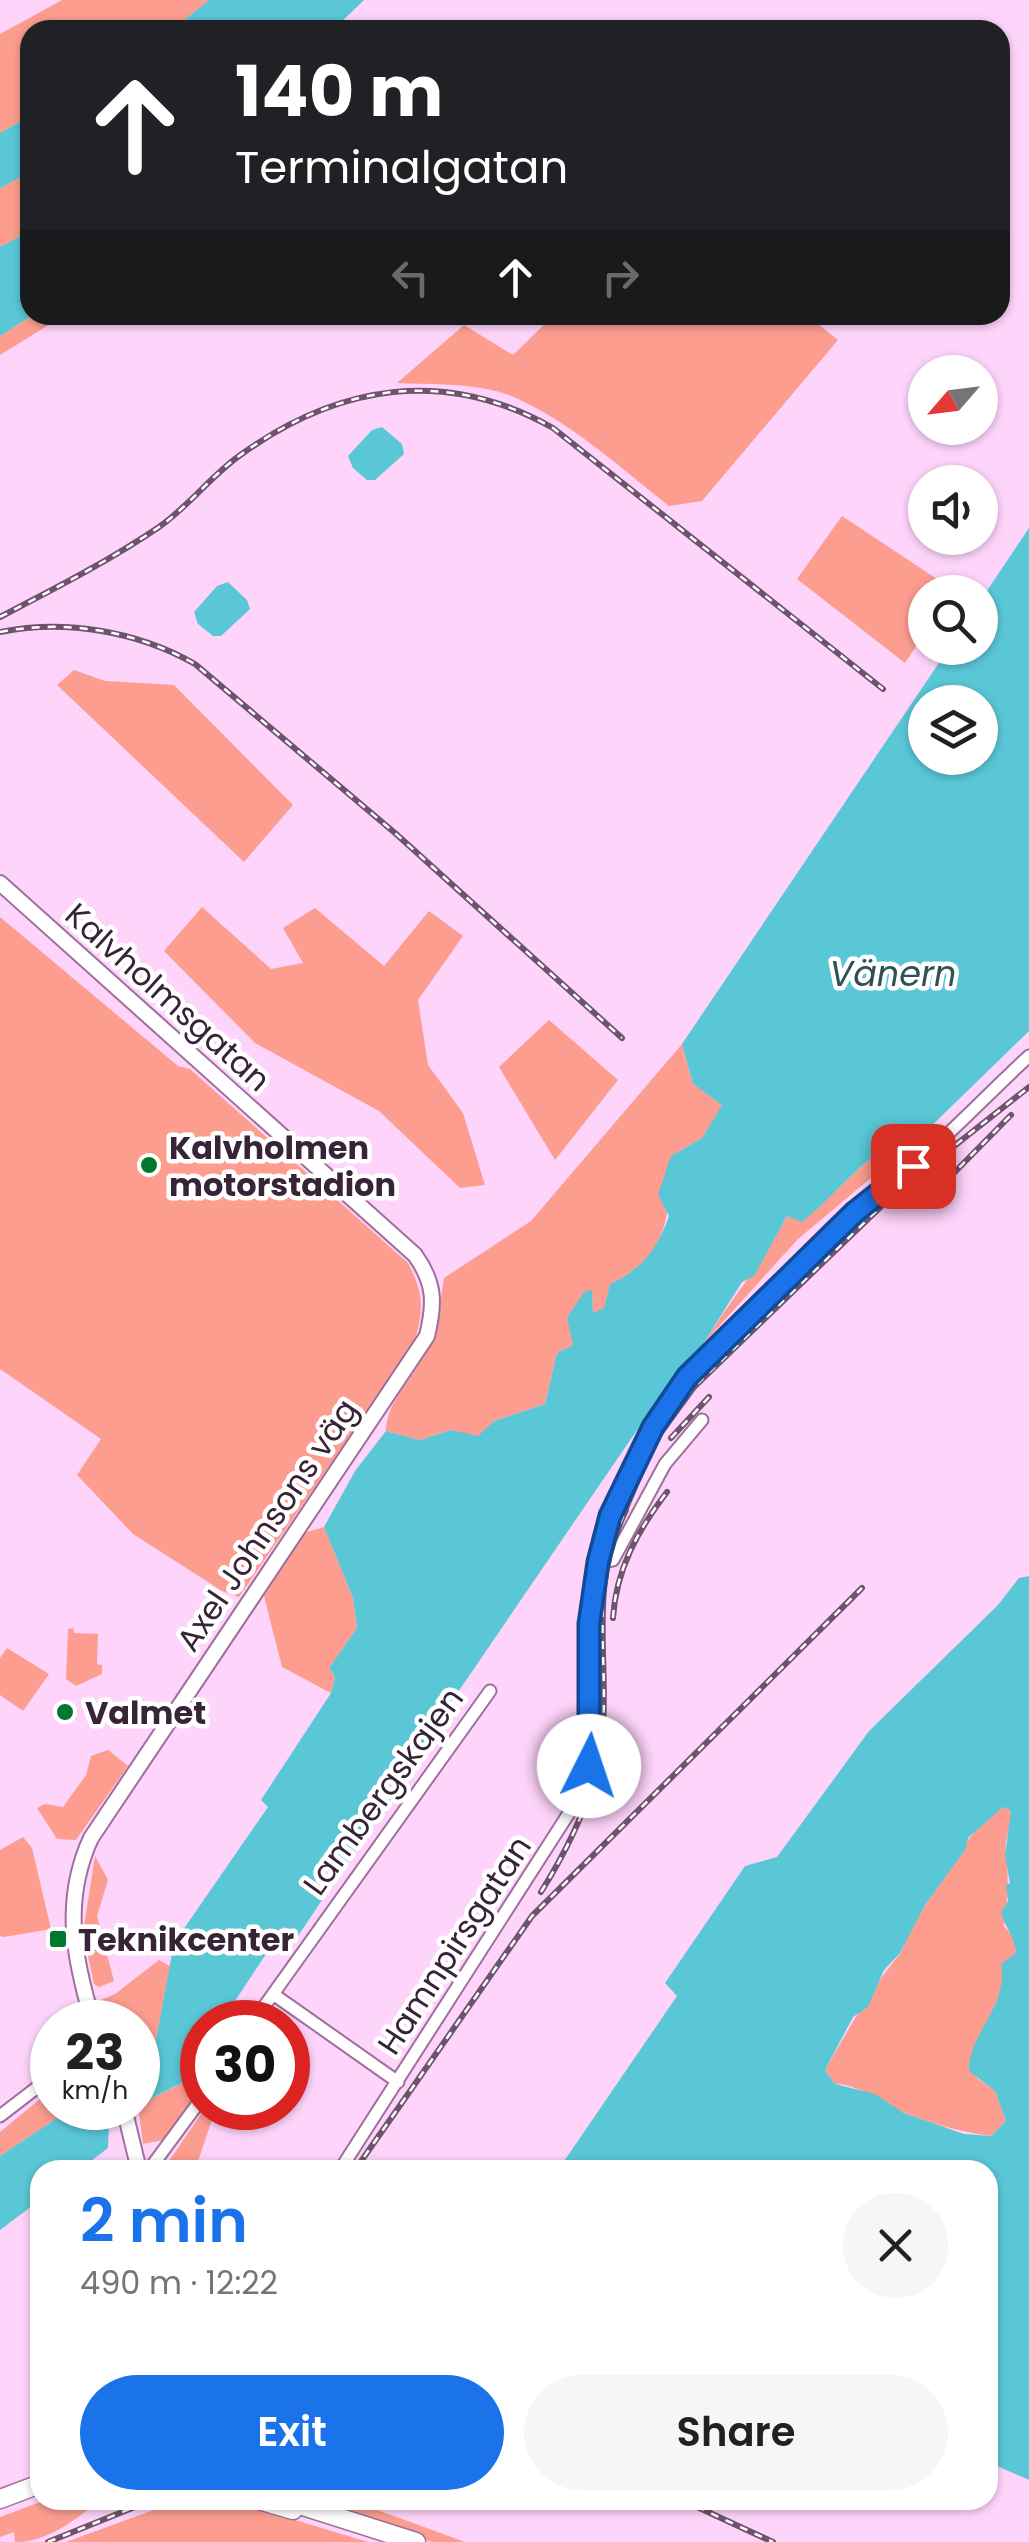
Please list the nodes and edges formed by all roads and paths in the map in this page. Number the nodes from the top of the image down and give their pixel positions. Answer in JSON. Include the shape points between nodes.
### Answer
{"nodes":[{"id":1,"x":0,"y":883,"type":"edge"},
{"id":2,"x":1029,"y":1056,"type":"edge"},
{"id":3,"x":430,"y":1276,"type":"joint"},
{"id":4,"x":702,"y":1420,"type":"dead end"},
{"id":5,"x":598,"y":1562,"type":"junction"},
{"id":6,"x":490,"y":1691,"type":"dead end"},
{"id":7,"x":272,"y":1994,"type":"junction"},
{"id":8,"x":88,"y":2000,"type":"edge"},
{"id":9,"x":268,"y":2000,"type":"edge"},
{"id":10,"x":398,"y":2082,"type":"junction"},
{"id":11,"x":30,"y":2093,"type":"edge"},
{"id":12,"x":0,"y":2116,"type":"edge"},
{"id":13,"x":180,"y":2128,"type":"edge"},
{"id":14,"x":131,"y":2130,"type":"edge"},
{"id":15,"x":137,"y":2160,"type":"edge"},
{"id":16,"x":156,"y":2160,"type":"edge"},
{"id":17,"x":347,"y":2160,"type":"edge"},
{"id":18,"x":30,"y":2488,"type":"edge"},
{"id":19,"x":30,"y":2497,"type":"edge"},
{"id":20,"x":0,"y":2499,"type":"edge"},
{"id":21,"x":0,"y":2508,"type":"edge"},
{"id":22,"x":291,"y":2510,"type":"edge"},
{"id":23,"x":315,"y":2510,"type":"edge"},
{"id":24,"x":389,"y":2542,"type":"edge"},
{"id":25,"x":416,"y":2542,"type":"edge"}],
"edges":[{"from":1,"to":3,"type":"street","name":"Kalvholmsgatan","via":[[415,1255]]},
{"from":2,"to":5,"type":"street","name":"Hamnpirsgatan","via":[[855,1212],[687,1377],[634,1465]]},
{"from":3,"to":8,"type":"street","name":"Axel Johnsons väg","via":[[435,1305],[427,1336],[90,1838],[80,1860],[71,1924]]},
{"from":4,"to":5,"type":"street","via":[[665,1464],[623,1547],[613,1560]]},
{"from":5,"to":10,"type":"street","name":"Hamnpirsgatan","via":[[589,1624],[589,1766],[554,1840]]},
{"from":6,"to":7,"type":"street","name":"Lambergskajen"},
{"from":7,"to":9,"type":"street","name":"Lambergskajen"},
{"from":7,"to":10,"type":"street"},
{"from":10,"to":17,"type":"street","name":"Hamnpirsgatan"},
{"from":11,"to":12,"type":"street"},
{"from":13,"to":16,"type":"street"},
{"from":14,"to":15,"type":"street"},
{"from":18,"to":20,"type":"main road"},
{"from":19,"to":21,"type":"main road"},
{"from":22,"to":24,"type":"main road"},
{"from":23,"to":25,"type":"main road"}]}
